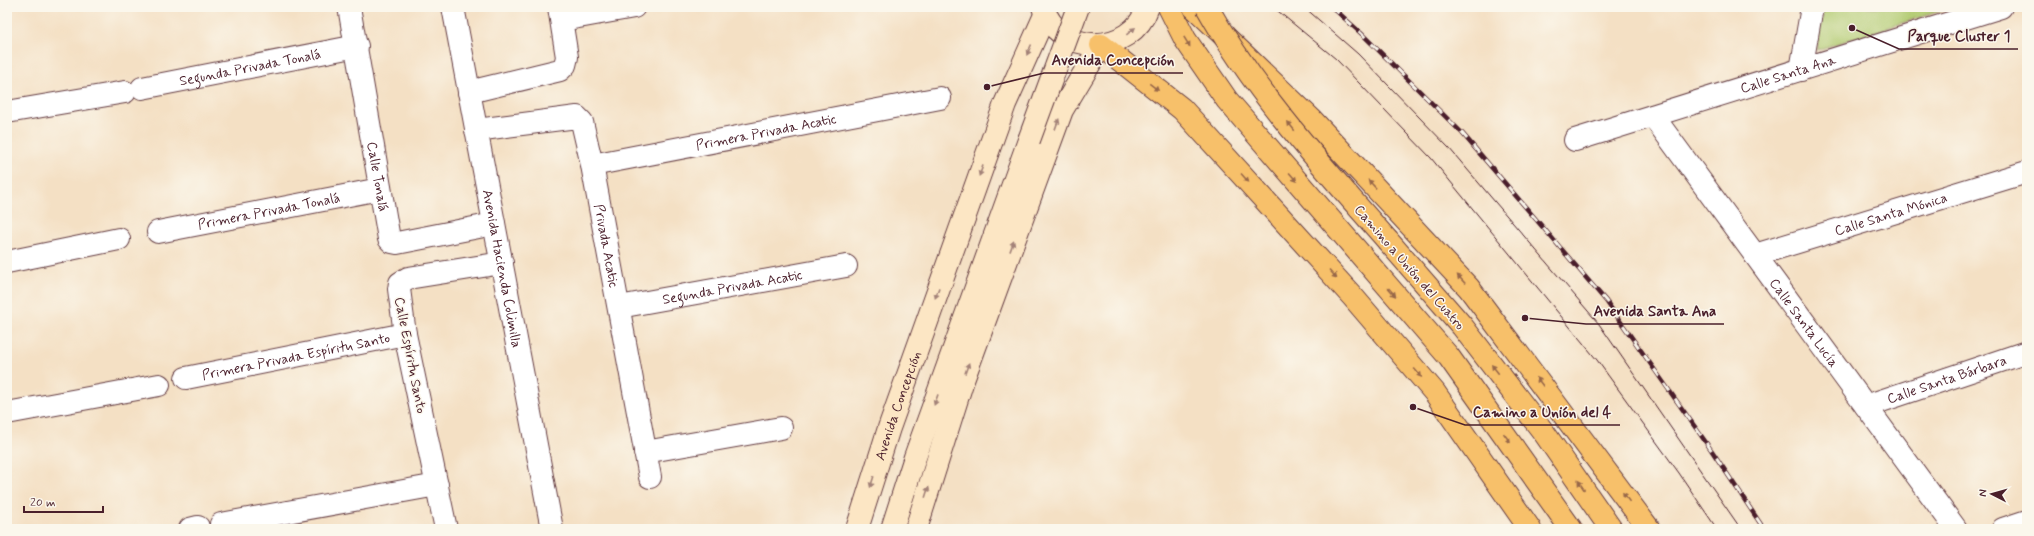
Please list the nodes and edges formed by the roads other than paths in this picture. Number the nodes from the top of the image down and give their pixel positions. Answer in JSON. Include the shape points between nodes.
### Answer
{"nodes":[{"id":1,"x":349,"y":7,"type":"edge"},
{"id":2,"x":453,"y":7,"type":"edge"},
{"id":3,"x":634,"y":7,"type":"edge"},
{"id":4,"x":1078,"y":7,"type":"edge"},
{"id":5,"x":1148,"y":7,"type":"edge"},
{"id":6,"x":1169,"y":7,"type":"edge"},
{"id":7,"x":1194,"y":7,"type":"edge"},
{"id":8,"x":1207,"y":7,"type":"edge"},
{"id":9,"x":1812,"y":7,"type":"edge"},
{"id":10,"x":2001,"y":7,"type":"edge"},
{"id":11,"x":1044,"y":11,"type":"edge"},
{"id":12,"x":561,"y":13,"type":"edge"},
{"id":13,"x":1101,"y":45,"type":"junction"},
{"id":14,"x":357,"y":46,"type":"junction"},
{"id":15,"x":1801,"y":70,"type":"junction"},
{"id":16,"x":469,"y":92,"type":"junction"},
{"id":17,"x":940,"y":98,"type":"dead end"},
{"id":18,"x":7,"y":112,"type":"edge"},
{"id":19,"x":1653,"y":116,"type":"junction"},
{"id":20,"x":476,"y":130,"type":"junction"},
{"id":21,"x":1575,"y":140,"type":"dead end"},
{"id":22,"x":592,"y":165,"type":"junction"},
{"id":23,"x":2027,"y":172,"type":"edge"},
{"id":24,"x":380,"y":189,"type":"junction"},
{"id":25,"x":494,"y":224,"type":"junction"},
{"id":26,"x":158,"y":232,"type":"dead end"},
{"id":27,"x":119,"y":239,"type":"dead end"},
{"id":28,"x":1755,"y":255,"type":"junction"},
{"id":29,"x":7,"y":262,"type":"edge"},
{"id":30,"x":502,"y":263,"type":"junction"},
{"id":31,"x":846,"y":266,"type":"dead end"},
{"id":32,"x":619,"y":307,"type":"junction"},
{"id":33,"x":405,"y":334,"type":"junction"},
{"id":34,"x":2027,"y":352,"type":"edge"},
{"id":35,"x":186,"y":378,"type":"dead end"},
{"id":36,"x":159,"y":385,"type":"dead end"},
{"id":37,"x":1866,"y":406,"type":"junction"},
{"id":38,"x":7,"y":413,"type":"edge"},
{"id":39,"x":780,"y":428,"type":"dead end"},
{"id":40,"x":645,"y":452,"type":"junction"},
{"id":41,"x":650,"y":477,"type":"dead end"},
{"id":42,"x":437,"y":485,"type":"junction"},
{"id":43,"x":2027,"y":522,"type":"edge"},
{"id":44,"x":220,"y":524,"type":"dead end"},
{"id":45,"x":446,"y":529,"type":"edge"},
{"id":46,"x":552,"y":529,"type":"edge"},
{"id":47,"x":857,"y":529,"type":"edge"},
{"id":48,"x":892,"y":529,"type":"edge"},
{"id":49,"x":916,"y":529,"type":"edge"},
{"id":50,"x":1530,"y":529,"type":"edge"},
{"id":51,"x":1572,"y":529,"type":"edge"},
{"id":52,"x":1611,"y":529,"type":"edge"},
{"id":53,"x":1649,"y":529,"type":"edge"},
{"id":54,"x":1956,"y":529,"type":"edge"},
{"id":55,"x":2003,"y":529,"type":"edge"}],
"edges":[{"from":1,"to":14,"type":"street","name":"Calle Tonalá"},
{"from":2,"to":16,"type":"street","name":"Avenida Hacienda Colimilla"},
{"from":3,"to":12,"type":"street"},
{"from":4,"to":48,"type":"main road","one_way":true,"bridge":true,"via":[[915,457]]},
{"from":13,"to":5,"type":"main road","one_way":true,"via":[[1120,40],[1135,29]]},
{"from":6,"to":51,"type":"main road","one_way":true,"via":[[1185,39],[1227,100],[1449,357]]},
{"from":53,"to":7,"type":"main road","one_way":true,"via":[[1469,288],[1312,120]]},
{"from":52,"to":8,"type":"main road","name":"Camino a Unión del Cuatro","one_way":true,"bridge":true,"via":[[1546,434],[1462,326],[1314,156],[1244,66]]},
{"from":9,"to":15,"type":"street"},
{"from":10,"to":15,"type":"street","name":"Calle Santa Ana"},
{"from":11,"to":13,"type":"main road","via":[[1056,29],[1069,38],[1084,44]]},
{"from":11,"to":47,"type":"main road","name":"Avenida Concepción","one_way":true,"via":[[1005,104],[889,428]]},
{"from":12,"to":16,"type":"street","via":[[567,57],[565,65],[560,70]]},
{"from":49,"to":13,"type":"main road","one_way":true,"via":[[963,380],[1062,110]]},
{"from":13,"to":50,"type":"main road","one_way":true,"via":[[1182,110],[1354,297],[1435,393]]},
{"from":14,"to":18,"type":"street","name":"Segunda Privada Tonalá"},
{"from":14,"to":24,"type":"street","name":"Calle Tonalá"},
{"from":15,"to":19,"type":"street","name":"Calle Santa Ana"},
{"from":16,"to":20,"type":"street","name":"Avenida Hacienda Colimilla"},
{"from":17,"to":22,"type":"street","name":"Primera Privada Acatic"},
{"from":19,"to":21,"type":"street","name":"Calle Santa Ana"},
{"from":19,"to":28,"type":"street","name":"Calle Santa Lucía"},
{"from":20,"to":22,"type":"street","name":"Privada Acatic","via":[[577,117],[582,122]]},
{"from":20,"to":25,"type":"street","name":"Avenida Hacienda Colimilla"},
{"from":22,"to":32,"type":"street","name":"Privada Acatic"},
{"from":23,"to":28,"type":"street","name":"Calle Santa Mónica"},
{"from":24,"to":25,"type":"street","name":"Calle Tonalá","via":[[388,234],[392,242]]},
{"from":24,"to":26,"type":"street","name":"Primera Privada Tonalá"},
{"from":25,"to":30,"type":"street","name":"Avenida Hacienda Colimilla"},
{"from":27,"to":29,"type":"street"},
{"from":28,"to":37,"type":"street","name":"Calle Santa Lucía"},
{"from":30,"to":33,"type":"street","name":"Calle Espíritu Santo","via":[[404,280],[400,283],[399,290]]},
{"from":30,"to":46,"type":"street","name":"Avenida Hacienda Colimilla"},
{"from":31,"to":32,"type":"street","name":"Segunda Privada Acatic"},
{"from":32,"to":40,"type":"street","name":"Privada Acatic"},
{"from":33,"to":35,"type":"street","name":"Primera Privada Espíritu Santo"},
{"from":33,"to":42,"type":"street","name":"Calle Espíritu Santo"},
{"from":34,"to":37,"type":"street","name":"Calle Santa Bárbara"},
{"from":36,"to":38,"type":"street"},
{"from":37,"to":54,"type":"street","name":"Calle Santa Lucía"},
{"from":39,"to":40,"type":"street"},
{"from":40,"to":41,"type":"street","name":"Privada Acatic"},
{"from":42,"to":44,"type":"street"},
{"from":42,"to":45,"type":"street","name":"Calle Espíritu Santo"},
{"from":43,"to":55,"type":"street"}]}
